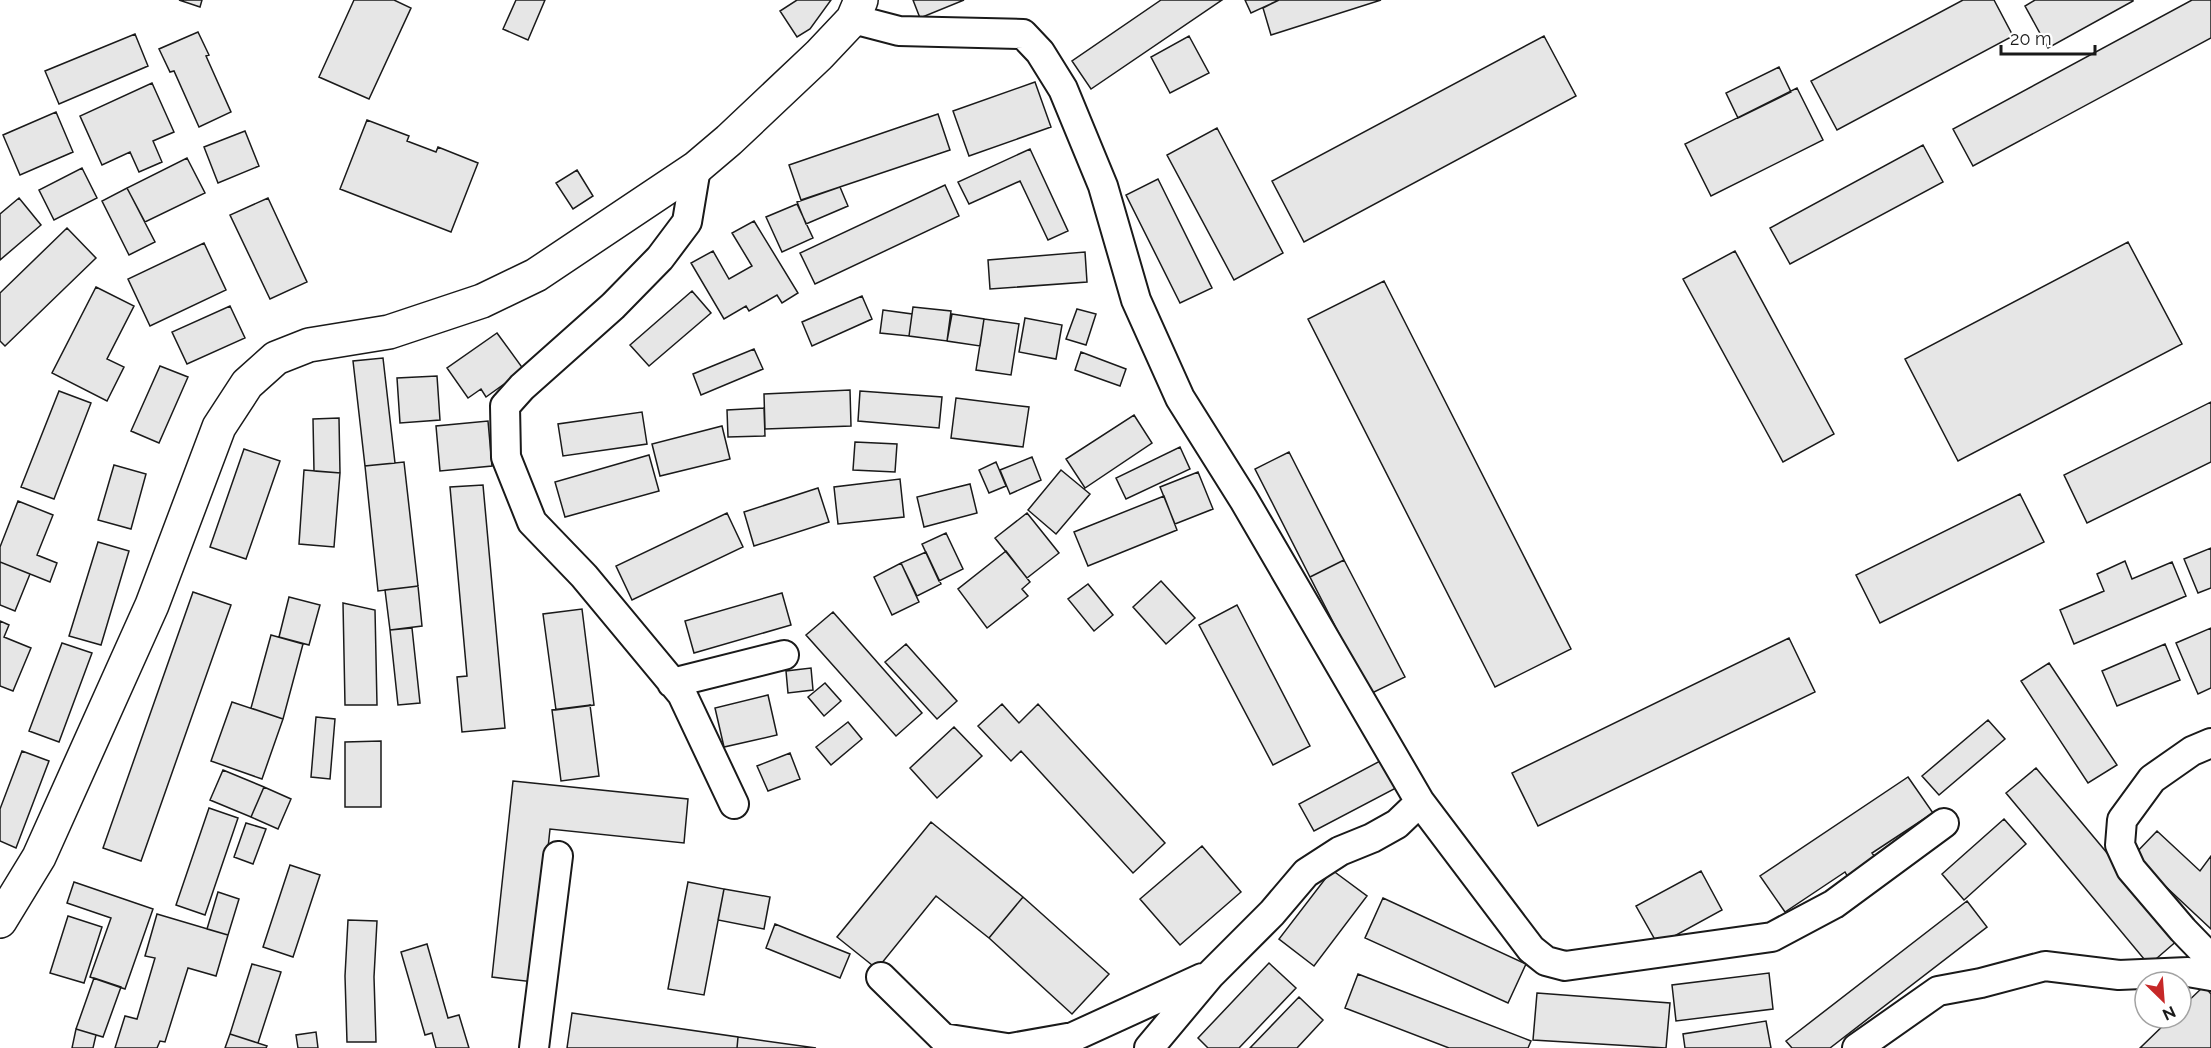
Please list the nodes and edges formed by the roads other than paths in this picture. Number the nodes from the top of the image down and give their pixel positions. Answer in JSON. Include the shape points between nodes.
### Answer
{"nodes":[{"id":1,"x":857,"y":10,"type":"edge"},
{"id":2,"x":696,"y":168,"type":"junction"},
{"id":3,"x":784,"y":656,"type":"dead end"},
{"id":4,"x":672,"y":683,"type":"junction"},
{"id":5,"x":2211,"y":742,"type":"edge"},
{"id":6,"x":1420,"y":802,"type":"junction"},
{"id":7,"x":734,"y":804,"type":"dead end"},
{"id":8,"x":1944,"y":823,"type":"dead end"},
{"id":9,"x":558,"y":856,"type":"dead end"},
{"id":10,"x":0,"y":921,"type":"edge"},
{"id":11,"x":2211,"y":959,"type":"edge"},
{"id":12,"x":1210,"y":975,"type":"junction"},
{"id":13,"x":2211,"y":976,"type":"edge"},
{"id":14,"x":881,"y":977,"type":"dead end"},
{"id":15,"x":534,"y":1048,"type":"edge"},
{"id":16,"x":1009,"y":1048,"type":"edge"},
{"id":17,"x":1149,"y":1048,"type":"edge"},
{"id":18,"x":1857,"y":1048,"type":"edge"}],
"edges":[{"from":1,"to":2,"type":"street","via":[[811,63]]},
{"from":1,"to":6,"type":"street","via":[[898,30],[1023,34],[1040,52],[1063,89],[1103,186],[1136,300],[1180,398]]},
{"from":2,"to":4,"type":"street","via":[[687,222],[660,258],[505,406],[506,457],[532,522],[584,576]]},
{"from":2,"to":10,"type":"street","via":[[536,275],[482,301],[389,332],[309,345],[276,358],[248,384],[219,427],[152,605],[39,857]]},
{"from":3,"to":4,"type":"street"},
{"from":4,"to":7,"type":"street","via":[[682,694]]},
{"from":5,"to":11,"type":"street","via":[[2152,779],[2122,820],[2120,845],[2131,869]]},
{"from":6,"to":8,"type":"street","via":[[1531,949],[1546,960],[1565,966],[1772,937],[1834,904]]},
{"from":6,"to":12,"type":"street","via":[[1397,824],[1340,851],[1306,873]]},
{"from":9,"to":15,"type":"street"},
{"from":12,"to":16,"type":"street","via":[[1073,1036]]},
{"from":12,"to":17,"type":"street"},
{"from":13,"to":18,"type":"street","via":[[2188,972],[2119,975],[2046,966],[1938,991]]},
{"from":14,"to":16,"type":"street","via":[[943,1038]]}]}
